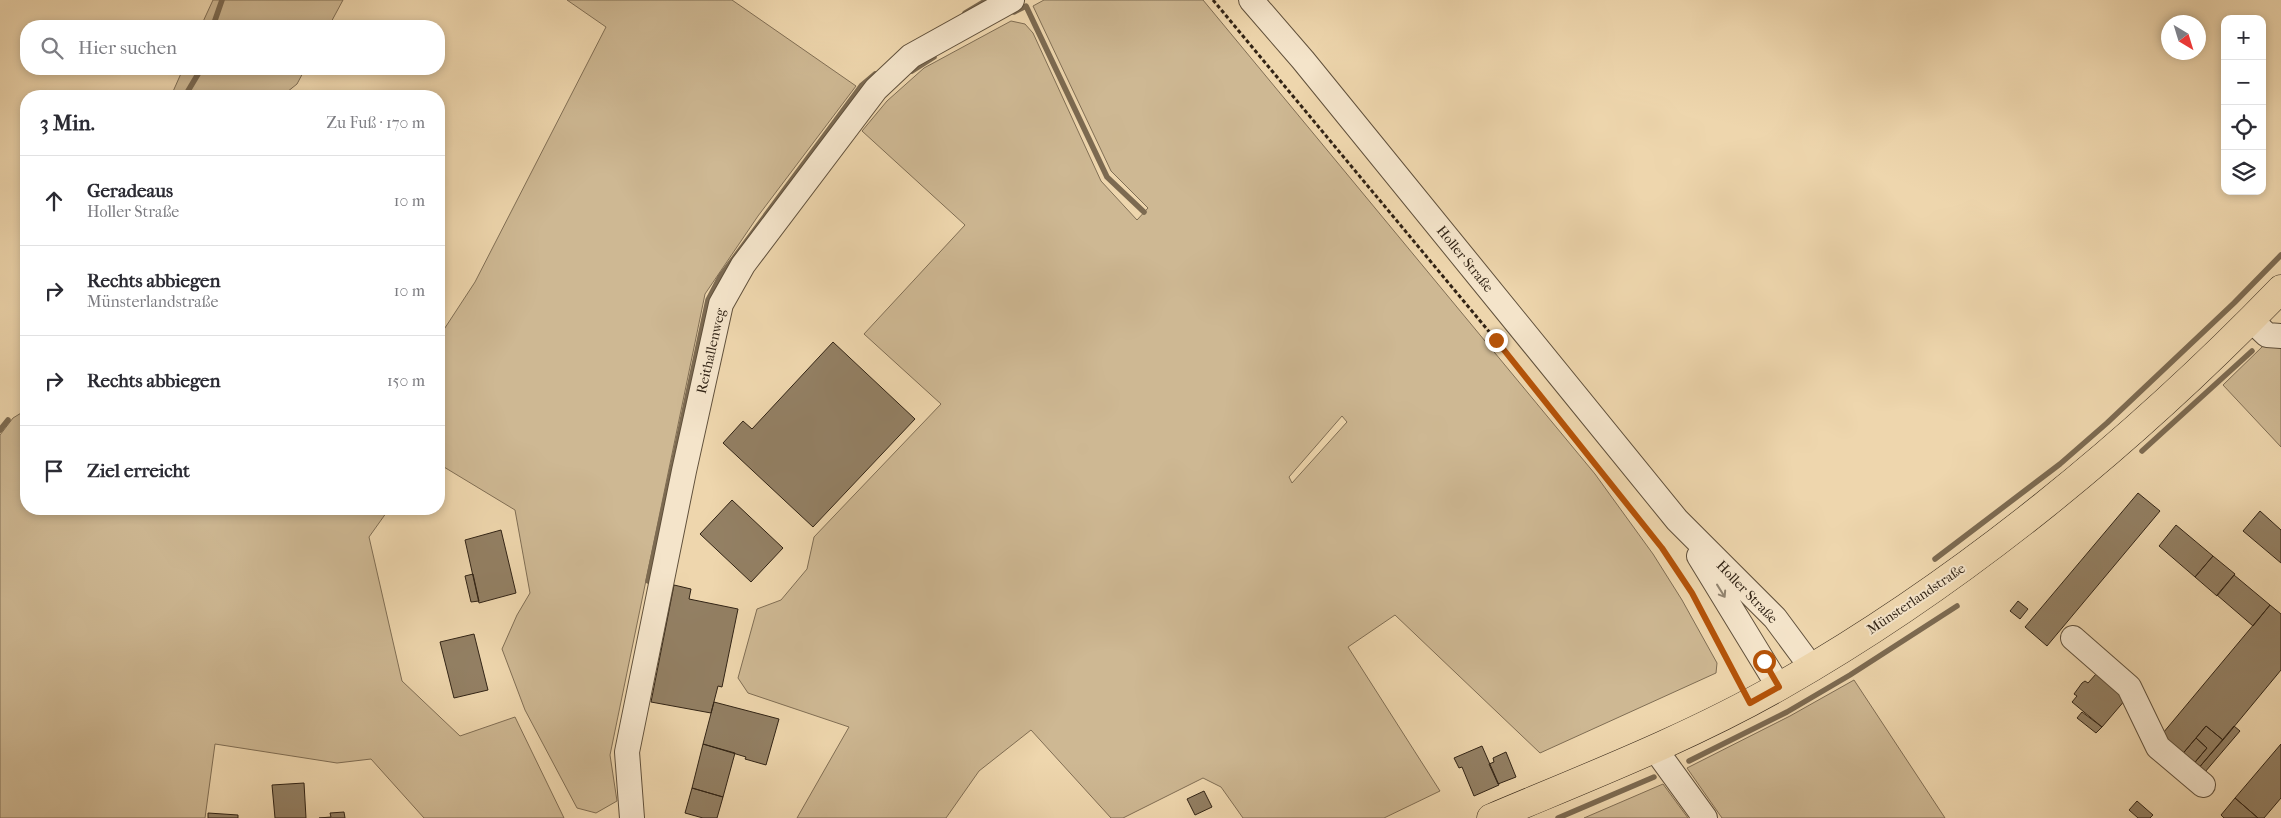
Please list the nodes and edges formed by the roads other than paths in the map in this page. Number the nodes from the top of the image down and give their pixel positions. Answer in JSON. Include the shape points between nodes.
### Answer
{"nodes":[{"id":1,"x":1012,"y":0,"type":"edge"},
{"id":2,"x":1251,"y":0,"type":"edge"},
{"id":3,"x":2281,"y":289,"type":"edge"},
{"id":4,"x":2251,"y":320,"type":"junction"},
{"id":5,"x":2281,"y":336,"type":"edge"},
{"id":6,"x":1677,"y":520,"type":"junction"},
{"id":7,"x":2073,"y":638,"type":"dead end"},
{"id":8,"x":1812,"y":668,"type":"junction"},
{"id":9,"x":1779,"y":687,"type":"junction"},
{"id":10,"x":1655,"y":748,"type":"junction"},
{"id":11,"x":2203,"y":785,"type":"dead end"},
{"id":12,"x":632,"y":818,"type":"edge"},
{"id":13,"x":1491,"y":818,"type":"edge"},
{"id":14,"x":1705,"y":818,"type":"edge"}],
"edges":[{"from":1,"to":12,"type":"street","name":"Reithallenweg","via":[[911,56],[876,89],[743,265],[721,304],[627,752]]},
{"from":2,"to":6,"type":"street","name":"Holler Straße"},
{"from":3,"to":4,"type":"main road","name":"Münsterlandstraße"},
{"from":4,"to":5,"type":"street","via":[[2267,335]]},
{"from":4,"to":8,"type":"main road","name":"Münsterlandstraße","via":[[2075,480],[1948,579]]},
{"from":6,"to":8,"type":"street","name":"Holler Straße","via":[[1775,618]]},
{"from":6,"to":9,"type":"street","name":"Holler Straße","one_way":true},
{"from":7,"to":11,"type":"street","via":[[2129,687],[2158,747]]},
{"from":8,"to":9,"type":"main road","name":"Münsterlandstraße"},
{"from":9,"to":10,"type":"main road","name":"Münsterlandstraße"},
{"from":10,"to":13,"type":"main road","name":"Münsterlandstraße"},
{"from":10,"to":14,"type":"street"}]}
